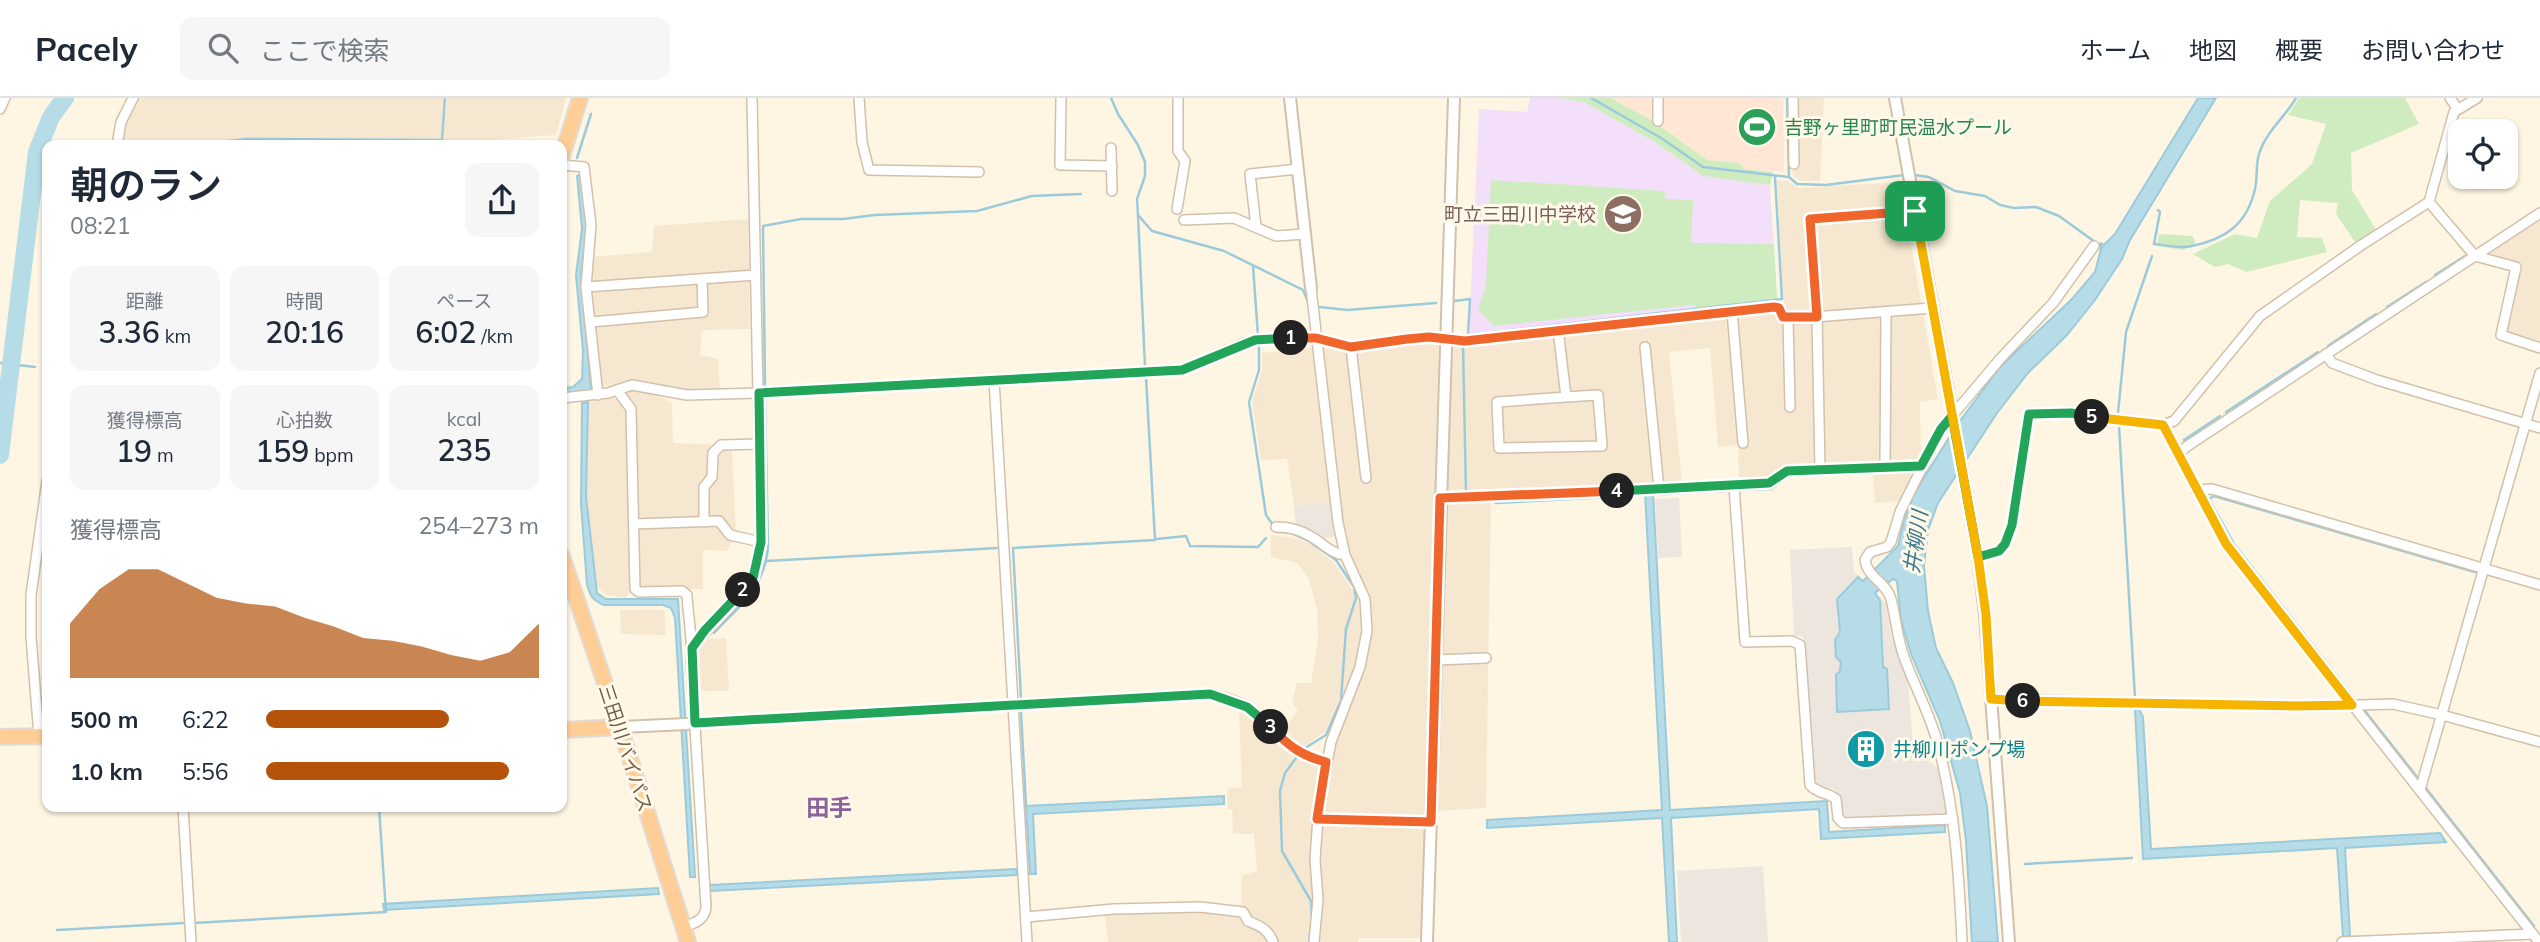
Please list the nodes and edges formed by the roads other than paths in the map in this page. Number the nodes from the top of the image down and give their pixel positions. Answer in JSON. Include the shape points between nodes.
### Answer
{"nodes":[{"id":1,"x":5,"y":98,"type":"edge"},
{"id":2,"x":133,"y":98,"type":"edge"},
{"id":3,"x":580,"y":98,"type":"edge"},
{"id":4,"x":752,"y":98,"type":"edge"},
{"id":5,"x":859,"y":98,"type":"edge"},
{"id":6,"x":1061,"y":98,"type":"edge"},
{"id":7,"x":1178,"y":98,"type":"edge"},
{"id":8,"x":1290,"y":98,"type":"edge"},
{"id":9,"x":1454,"y":98,"type":"edge"},
{"id":10,"x":1658,"y":98,"type":"edge"},
{"id":11,"x":1793,"y":98,"type":"edge"},
{"id":12,"x":1895,"y":98,"type":"edge"},
{"id":13,"x":2450,"y":98,"type":"edge"},
{"id":14,"x":2477,"y":98,"type":"edge"},
{"id":15,"x":0,"y":108,"type":"edge"},
{"id":16,"x":2457,"y":108,"type":"junction"},
{"id":17,"x":1658,"y":121,"type":"dead end"},
{"id":18,"x":118,"y":140,"type":"edge"},
{"id":19,"x":567,"y":140,"type":"edge"},
{"id":20,"x":1111,"y":148,"type":"dead end"},
{"id":21,"x":1794,"y":164,"type":"dead end"},
{"id":22,"x":567,"y":165,"type":"edge"},
{"id":23,"x":1112,"y":166,"type":"junction"},
{"id":24,"x":1298,"y":169,"type":"junction"},
{"id":25,"x":979,"y":172,"type":"dead end"},
{"id":26,"x":1112,"y":191,"type":"dead end"},
{"id":27,"x":2429,"y":202,"type":"junction"},
{"id":28,"x":1177,"y":209,"type":"dead end"},
{"id":29,"x":1915,"y":211,"type":"junction"},
{"id":30,"x":2540,"y":213,"type":"edge"},
{"id":31,"x":1184,"y":220,"type":"dead end"},
{"id":32,"x":1256,"y":227,"type":"junction"},
{"id":33,"x":1305,"y":234,"type":"junction"},
{"id":34,"x":2094,"y":246,"type":"dead end"},
{"id":35,"x":2475,"y":256,"type":"junction"},
{"id":36,"x":756,"y":275,"type":"junction"},
{"id":37,"x":702,"y":279,"type":"junction"},
{"id":38,"x":586,"y":287,"type":"junction"},
{"id":39,"x":1311,"y":288,"type":"joint"},
{"id":40,"x":1933,"y":308,"type":"junction"},
{"id":41,"x":1732,"y":311,"type":"junction"},
{"id":42,"x":1886,"y":312,"type":"junction"},
{"id":43,"x":1817,"y":317,"type":"junction"},
{"id":44,"x":1788,"y":318,"type":"junction"},
{"id":45,"x":591,"y":322,"type":"junction"},
{"id":46,"x":1558,"y":329,"type":"junction"},
{"id":47,"x":1316,"y":338,"type":"junction"},
{"id":48,"x":1445,"y":340,"type":"junction"},
{"id":49,"x":1645,"y":346,"type":"dead end"},
{"id":50,"x":1351,"y":347,"type":"junction"},
{"id":51,"x":2540,"y":348,"type":"edge"},
{"id":52,"x":2326,"y":354,"type":"junction"},
{"id":53,"x":2540,"y":373,"type":"edge"},
{"id":54,"x":995,"y":380,"type":"junction"},
{"id":55,"x":617,"y":390,"type":"junction"},
{"id":56,"x":759,"y":393,"type":"junction"},
{"id":57,"x":598,"y":395,"type":"junction"},
{"id":58,"x":1566,"y":397,"type":"junction"},
{"id":59,"x":567,"y":398,"type":"edge"},
{"id":60,"x":1790,"y":407,"type":"dead end"},
{"id":61,"x":1953,"y":421,"type":"junction"},
{"id":62,"x":2525,"y":424,"type":"junction"},
{"id":63,"x":2163,"y":425,"type":"junction"},
{"id":64,"x":2540,"y":428,"type":"edge"},
{"id":65,"x":1743,"y":443,"type":"dead end"},
{"id":66,"x":760,"y":444,"type":"junction"},
{"id":67,"x":2179,"y":454,"type":"junction"},
{"id":68,"x":1921,"y":466,"type":"junction"},
{"id":69,"x":1885,"y":467,"type":"junction"},
{"id":70,"x":1821,"y":469,"type":"junction"},
{"id":71,"x":1366,"y":478,"type":"dead end"},
{"id":72,"x":1734,"y":486,"type":"junction"},
{"id":73,"x":1659,"y":489,"type":"junction"},
{"id":74,"x":2196,"y":490,"type":"junction"},
{"id":75,"x":1440,"y":498,"type":"junction"},
{"id":76,"x":42,"y":517,"type":"edge"},
{"id":77,"x":704,"y":522,"type":"junction"},
{"id":78,"x":634,"y":524,"type":"junction"},
{"id":79,"x":1276,"y":527,"type":"dead end"},
{"id":80,"x":761,"y":542,"type":"junction"},
{"id":81,"x":1345,"y":555,"type":"junction"},
{"id":82,"x":1978,"y":557,"type":"junction"},
{"id":83,"x":2484,"y":568,"type":"junction"},
{"id":84,"x":567,"y":571,"type":"edge"},
{"id":85,"x":2540,"y":585,"type":"edge"},
{"id":86,"x":692,"y":648,"type":"junction"},
{"id":87,"x":1486,"y":657,"type":"dead end"},
{"id":88,"x":1436,"y":660,"type":"junction"},
{"id":89,"x":1991,"y":699,"type":"junction"},
{"id":90,"x":1014,"y":705,"type":"junction"},
{"id":91,"x":2352,"y":705,"type":"junction"},
{"id":92,"x":2442,"y":715,"type":"junction"},
{"id":93,"x":687,"y":724,"type":"junction"},
{"id":94,"x":620,"y":727,"type":"junction"},
{"id":95,"x":42,"y":728,"type":"edge"},
{"id":96,"x":567,"y":730,"type":"edge"},
{"id":97,"x":42,"y":736,"type":"edge"},
{"id":98,"x":0,"y":737,"type":"edge"},
{"id":99,"x":2540,"y":742,"type":"edge"},
{"id":100,"x":1326,"y":762,"type":"junction"},
{"id":101,"x":2420,"y":790,"type":"junction"},
{"id":102,"x":183,"y":812,"type":"edge"},
{"id":103,"x":1317,"y":819,"type":"junction"},
{"id":104,"x":1953,"y":819,"type":"junction"},
{"id":105,"x":1431,"y":822,"type":"junction"},
{"id":106,"x":1026,"y":917,"type":"junction"},
{"id":107,"x":685,"y":926,"type":"junction"},
{"id":108,"x":2536,"y":938,"type":"edge"},
{"id":109,"x":191,"y":942,"type":"edge"},
{"id":110,"x":688,"y":942,"type":"edge"},
{"id":111,"x":1027,"y":942,"type":"edge"},
{"id":112,"x":1273,"y":942,"type":"edge"},
{"id":113,"x":1314,"y":942,"type":"edge"},
{"id":114,"x":1427,"y":942,"type":"edge"},
{"id":115,"x":1962,"y":942,"type":"edge"},
{"id":116,"x":2009,"y":942,"type":"edge"},
{"id":117,"x":2342,"y":942,"type":"edge"},
{"id":118,"x":2357,"y":942,"type":"edge"}],
"edges":[{"from":1,"to":15,"type":"street"},
{"from":2,"to":18,"type":"street"},
{"from":3,"to":19,"type":"highway"},
{"from":4,"to":36,"type":"street"},
{"from":5,"to":25,"type":"street","via":[[869,170]]},
{"from":6,"to":23,"type":"street","via":[[1060,165]]},
{"from":7,"to":28,"type":"street","via":[[1178,150],[1185,162]]},
{"from":8,"to":24,"type":"street"},
{"from":9,"to":48,"type":"street"},
{"from":10,"to":17,"type":"street"},
{"from":11,"to":21,"type":"street"},
{"from":12,"to":29,"type":"street"},
{"from":13,"to":16,"type":"street"},
{"from":14,"to":16,"type":"street"},
{"from":16,"to":27,"type":"street"},
{"from":20,"to":23,"type":"street"},
{"from":22,"to":38,"type":"street","via":[[584,167],[591,225]]},
{"from":23,"to":26,"type":"street"},
{"from":24,"to":32,"type":"street","via":[[1250,174]]},
{"from":24,"to":33,"type":"street"},
{"from":27,"to":35,"type":"street"},
{"from":27,"to":63,"type":"street","via":[[2260,316],[2175,421]]},
{"from":29,"to":40,"type":"street"},
{"from":29,"to":43,"type":"street","via":[[1810,219]]},
{"from":30,"to":35,"type":"street"},
{"from":31,"to":32,"type":"street","via":[[1234,218]]},
{"from":32,"to":33,"type":"street","via":[[1276,236]]},
{"from":33,"to":39,"type":"street"},
{"from":34,"to":61,"type":"street","via":[[2053,303],[2000,359]]},
{"from":35,"to":51,"type":"street","via":[[2516,267],[2501,335]]},
{"from":35,"to":52,"type":"street"},
{"from":36,"to":37,"type":"street"},
{"from":36,"to":56,"type":"street"},
{"from":37,"to":38,"type":"street"},
{"from":37,"to":45,"type":"street","via":[[703,312]]},
{"from":38,"to":45,"type":"street"},
{"from":39,"to":47,"type":"street"},
{"from":40,"to":42,"type":"street"},
{"from":40,"to":61,"type":"street"},
{"from":41,"to":44,"type":"street","via":[[1774,307]]},
{"from":41,"to":46,"type":"street"},
{"from":41,"to":65,"type":"street"},
{"from":42,"to":43,"type":"street"},
{"from":42,"to":69,"type":"street"},
{"from":43,"to":44,"type":"street"},
{"from":43,"to":70,"type":"street"},
{"from":44,"to":60,"type":"street"},
{"from":45,"to":57,"type":"street"},
{"from":46,"to":48,"type":"street"},
{"from":46,"to":58,"type":"street"},
{"from":47,"to":50,"type":"street"},
{"from":47,"to":54,"type":"street","via":[[1258,339],[1182,370]]},
{"from":47,"to":81,"type":"street"},
{"from":48,"to":50,"type":"street","via":[[1429,337]]},
{"from":48,"to":75,"type":"street"},
{"from":49,"to":73,"type":"street"},
{"from":50,"to":71,"type":"street"},
{"from":52,"to":62,"type":"street","via":[[2332,363],[2377,380]]},
{"from":52,"to":67,"type":"street"},
{"from":53,"to":62,"type":"street"},
{"from":54,"to":56,"type":"street"},
{"from":54,"to":90,"type":"street"},
{"from":55,"to":56,"type":"street","via":[[641,385],[687,395]]},
{"from":55,"to":57,"type":"street"},
{"from":55,"to":78,"type":"street","via":[[631,409]]},
{"from":56,"to":66,"type":"street"},
{"from":57,"to":59,"type":"street"},
{"from":58,"to":58,"type":"street","via":[[1598,394],[1602,446],[1499,448],[1497,402]]},
{"from":61,"to":68,"type":"street","via":[[1941,429]]},
{"from":61,"to":82,"type":"street"},
{"from":62,"to":64,"type":"street"},
{"from":62,"to":83,"type":"street"},
{"from":63,"to":67,"type":"street"},
{"from":63,"to":82,"type":"street","via":[[2071,413],[2029,414],[2012,525],[1999,551]]},
{"from":66,"to":77,"type":"street","via":[[721,444],[713,453],[712,477],[704,486]]},
{"from":66,"to":80,"type":"street"},
{"from":67,"to":74,"type":"street"},
{"from":68,"to":69,"type":"street"},
{"from":68,"to":104,"type":"street","via":[[1891,542],[1866,556],[1866,566],[1891,597],[1903,656],[1936,738]]},
{"from":69,"to":70,"type":"street"},
{"from":70,"to":72,"type":"street","via":[[1787,471],[1769,483]]},
{"from":72,"to":73,"type":"street"},
{"from":72,"to":104,"type":"street","via":[[1745,642],[1792,641],[1800,645],[1810,785],[1836,799],[1843,823]]},
{"from":73,"to":75,"type":"street"},
{"from":74,"to":83,"type":"street","via":[[2211,489]]},
{"from":74,"to":91,"type":"street","via":[[2226,544]]},
{"from":75,"to":88,"type":"street"},
{"from":76,"to":95,"type":"street","via":[[31,596],[31,637]]},
{"from":77,"to":78,"type":"street"},
{"from":77,"to":80,"type":"street","via":[[719,521],[730,535]]},
{"from":78,"to":86,"type":"street","via":[[635,589],[687,595]]},
{"from":79,"to":81,"type":"street","via":[[1295,529]]},
{"from":80,"to":86,"type":"street","via":[[753,578]]},
{"from":81,"to":100,"type":"street","via":[[1365,599],[1367,631],[1360,667]]},
{"from":82,"to":89,"type":"street"},
{"from":83,"to":85,"type":"street"},
{"from":83,"to":92,"type":"street"},
{"from":84,"to":94,"type":"highway","name":"三田川バイパス"},
{"from":86,"to":93,"type":"street"},
{"from":87,"to":88,"type":"street"},
{"from":88,"to":105,"type":"street"},
{"from":89,"to":91,"type":"street"},
{"from":89,"to":116,"type":"street"},
{"from":90,"to":93,"type":"street"},
{"from":90,"to":100,"type":"street","via":[[1210,694],[1247,707],[1299,753]]},
{"from":90,"to":106,"type":"street"},
{"from":91,"to":92,"type":"street","via":[[2393,704]]},
{"from":91,"to":101,"type":"street"},
{"from":92,"to":99,"type":"street"},
{"from":92,"to":101,"type":"street"},
{"from":93,"to":94,"type":"street"},
{"from":93,"to":107,"type":"street","via":[[705,912]]},
{"from":94,"to":96,"type":"highway"},
{"from":94,"to":107,"type":"highway","name":"三田川バイパス"},
{"from":97,"to":98,"type":"highway"},
{"from":100,"to":103,"type":"street"},
{"from":101,"to":108,"type":"street"},
{"from":102,"to":109,"type":"street"},
{"from":103,"to":105,"type":"street"},
{"from":103,"to":113,"type":"street"},
{"from":104,"to":115,"type":"street"},
{"from":105,"to":114,"type":"street"},
{"from":106,"to":111,"type":"street"},
{"from":106,"to":112,"type":"street","via":[[1200,906],[1243,912],[1248,921],[1269,933]]},
{"from":107,"to":110,"type":"highway","name":"三田川バイパス"},
{"from":108,"to":118,"type":"street"},
{"from":117,"to":118,"type":"street"}]}
